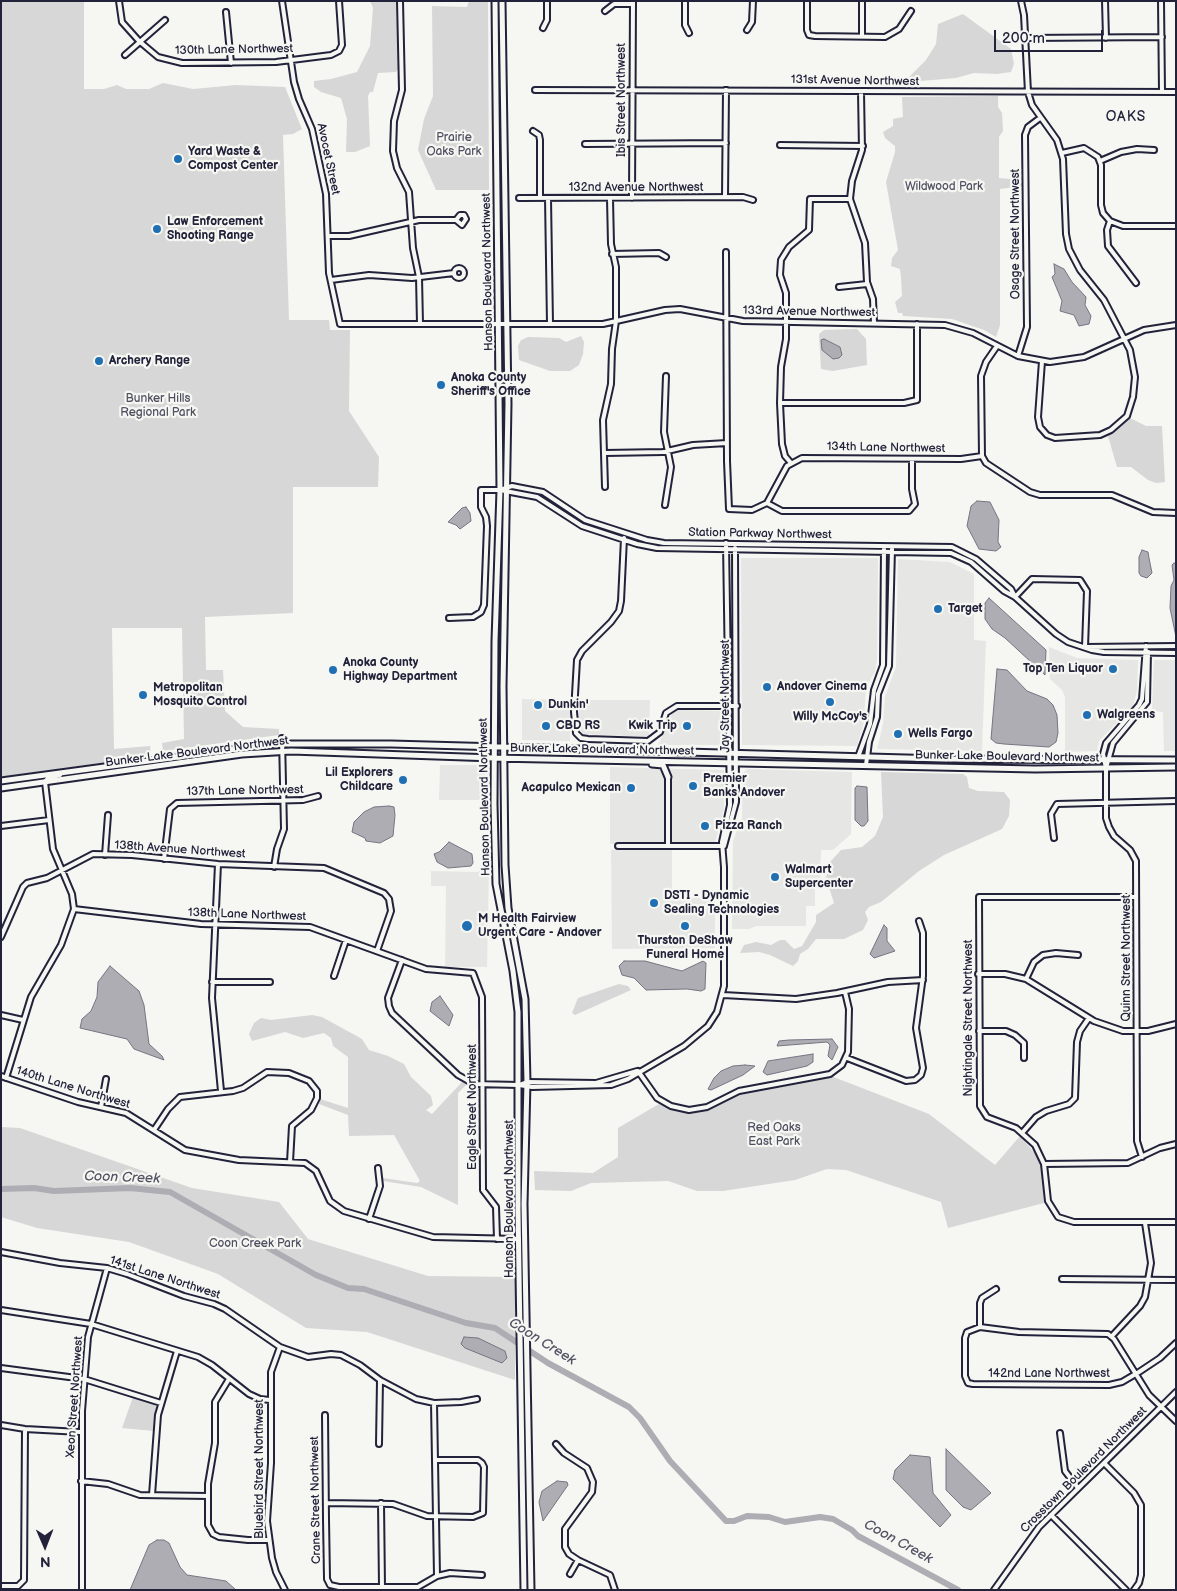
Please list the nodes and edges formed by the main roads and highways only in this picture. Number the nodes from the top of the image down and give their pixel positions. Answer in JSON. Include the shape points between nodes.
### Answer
{"nodes":[{"id":1,"x":495,"y":1,"type":"edge"},
{"id":2,"x":502,"y":1,"type":"edge"},
{"id":3,"x":495,"y":748,"type":"junction"},
{"id":4,"x":505,"y":748,"type":"junction"},
{"id":5,"x":494,"y":758,"type":"junction"},
{"id":6,"x":504,"y":758,"type":"junction"},
{"id":7,"x":627,"y":760,"type":"junction"},
{"id":8,"x":1176,"y":760,"type":"edge"},
{"id":9,"x":1176,"y":767,"type":"edge"},
{"id":10,"x":668,"y":777,"type":"road end"},
{"id":11,"x":1,"y":781,"type":"edge"},
{"id":12,"x":1,"y":788,"type":"edge"},
{"id":13,"x":524,"y":1331,"type":"junction"},
{"id":14,"x":524,"y":1361,"type":"junction"},
{"id":15,"x":524,"y":1590,"type":"edge"},
{"id":16,"x":531,"y":1590,"type":"edge"}],
"edges":[{"from":1,"to":3,"type":"main road","name":"Hanson Boulevard Northwest","via":[[500,490]]},
{"from":2,"to":4,"type":"main road","name":"Hanson Boulevard Northwest","via":[[508,486],[503,686]]},
{"from":3,"to":4,"type":"main road","name":"Bunker Lake Boulevard Northwest"},
{"from":3,"to":5,"type":"main road","name":"Hanson Boulevard Northwest"},
{"from":3,"to":11,"type":"main road","name":"Bunker Lake Boulevard Northwest","via":[[292,744],[282,741]]},
{"from":4,"to":6,"type":"main road","name":"Hanson Boulevard Northwest"},
{"from":4,"to":8,"type":"main road","name":"Bunker Lake Boulevard Northwest","via":[[867,758]]},
{"from":5,"to":6,"type":"main road","name":"Bunker Lake Boulevard Northwest"},
{"from":5,"to":12,"type":"main road","name":"Bunker Lake Boulevard Northwest","via":[[282,751]]},
{"from":5,"to":13,"type":"main road","name":"Hanson Boulevard Northwest","via":[[496,884],[517,995],[519,1239]]},
{"from":6,"to":7,"type":"main road","name":"Bunker Lake Boulevard Northwest"},
{"from":6,"to":13,"type":"main road","name":"Hanson Boulevard Northwest","via":[[506,894],[525,999],[529,1085],[524,1204]]},
{"from":7,"to":9,"type":"main road","name":"Bunker Lake Boulevard Northwest"},
{"from":7,"to":10,"type":"main road","via":[[661,764],[666,768]]},
{"from":13,"to":14,"type":"main road","name":"Hanson Boulevard Northwest"},
{"from":14,"to":15,"type":"main road","name":"Hanson Boulevard Northwest"},
{"from":14,"to":16,"type":"main road","name":"Hanson Boulevard Northwest"}]}
